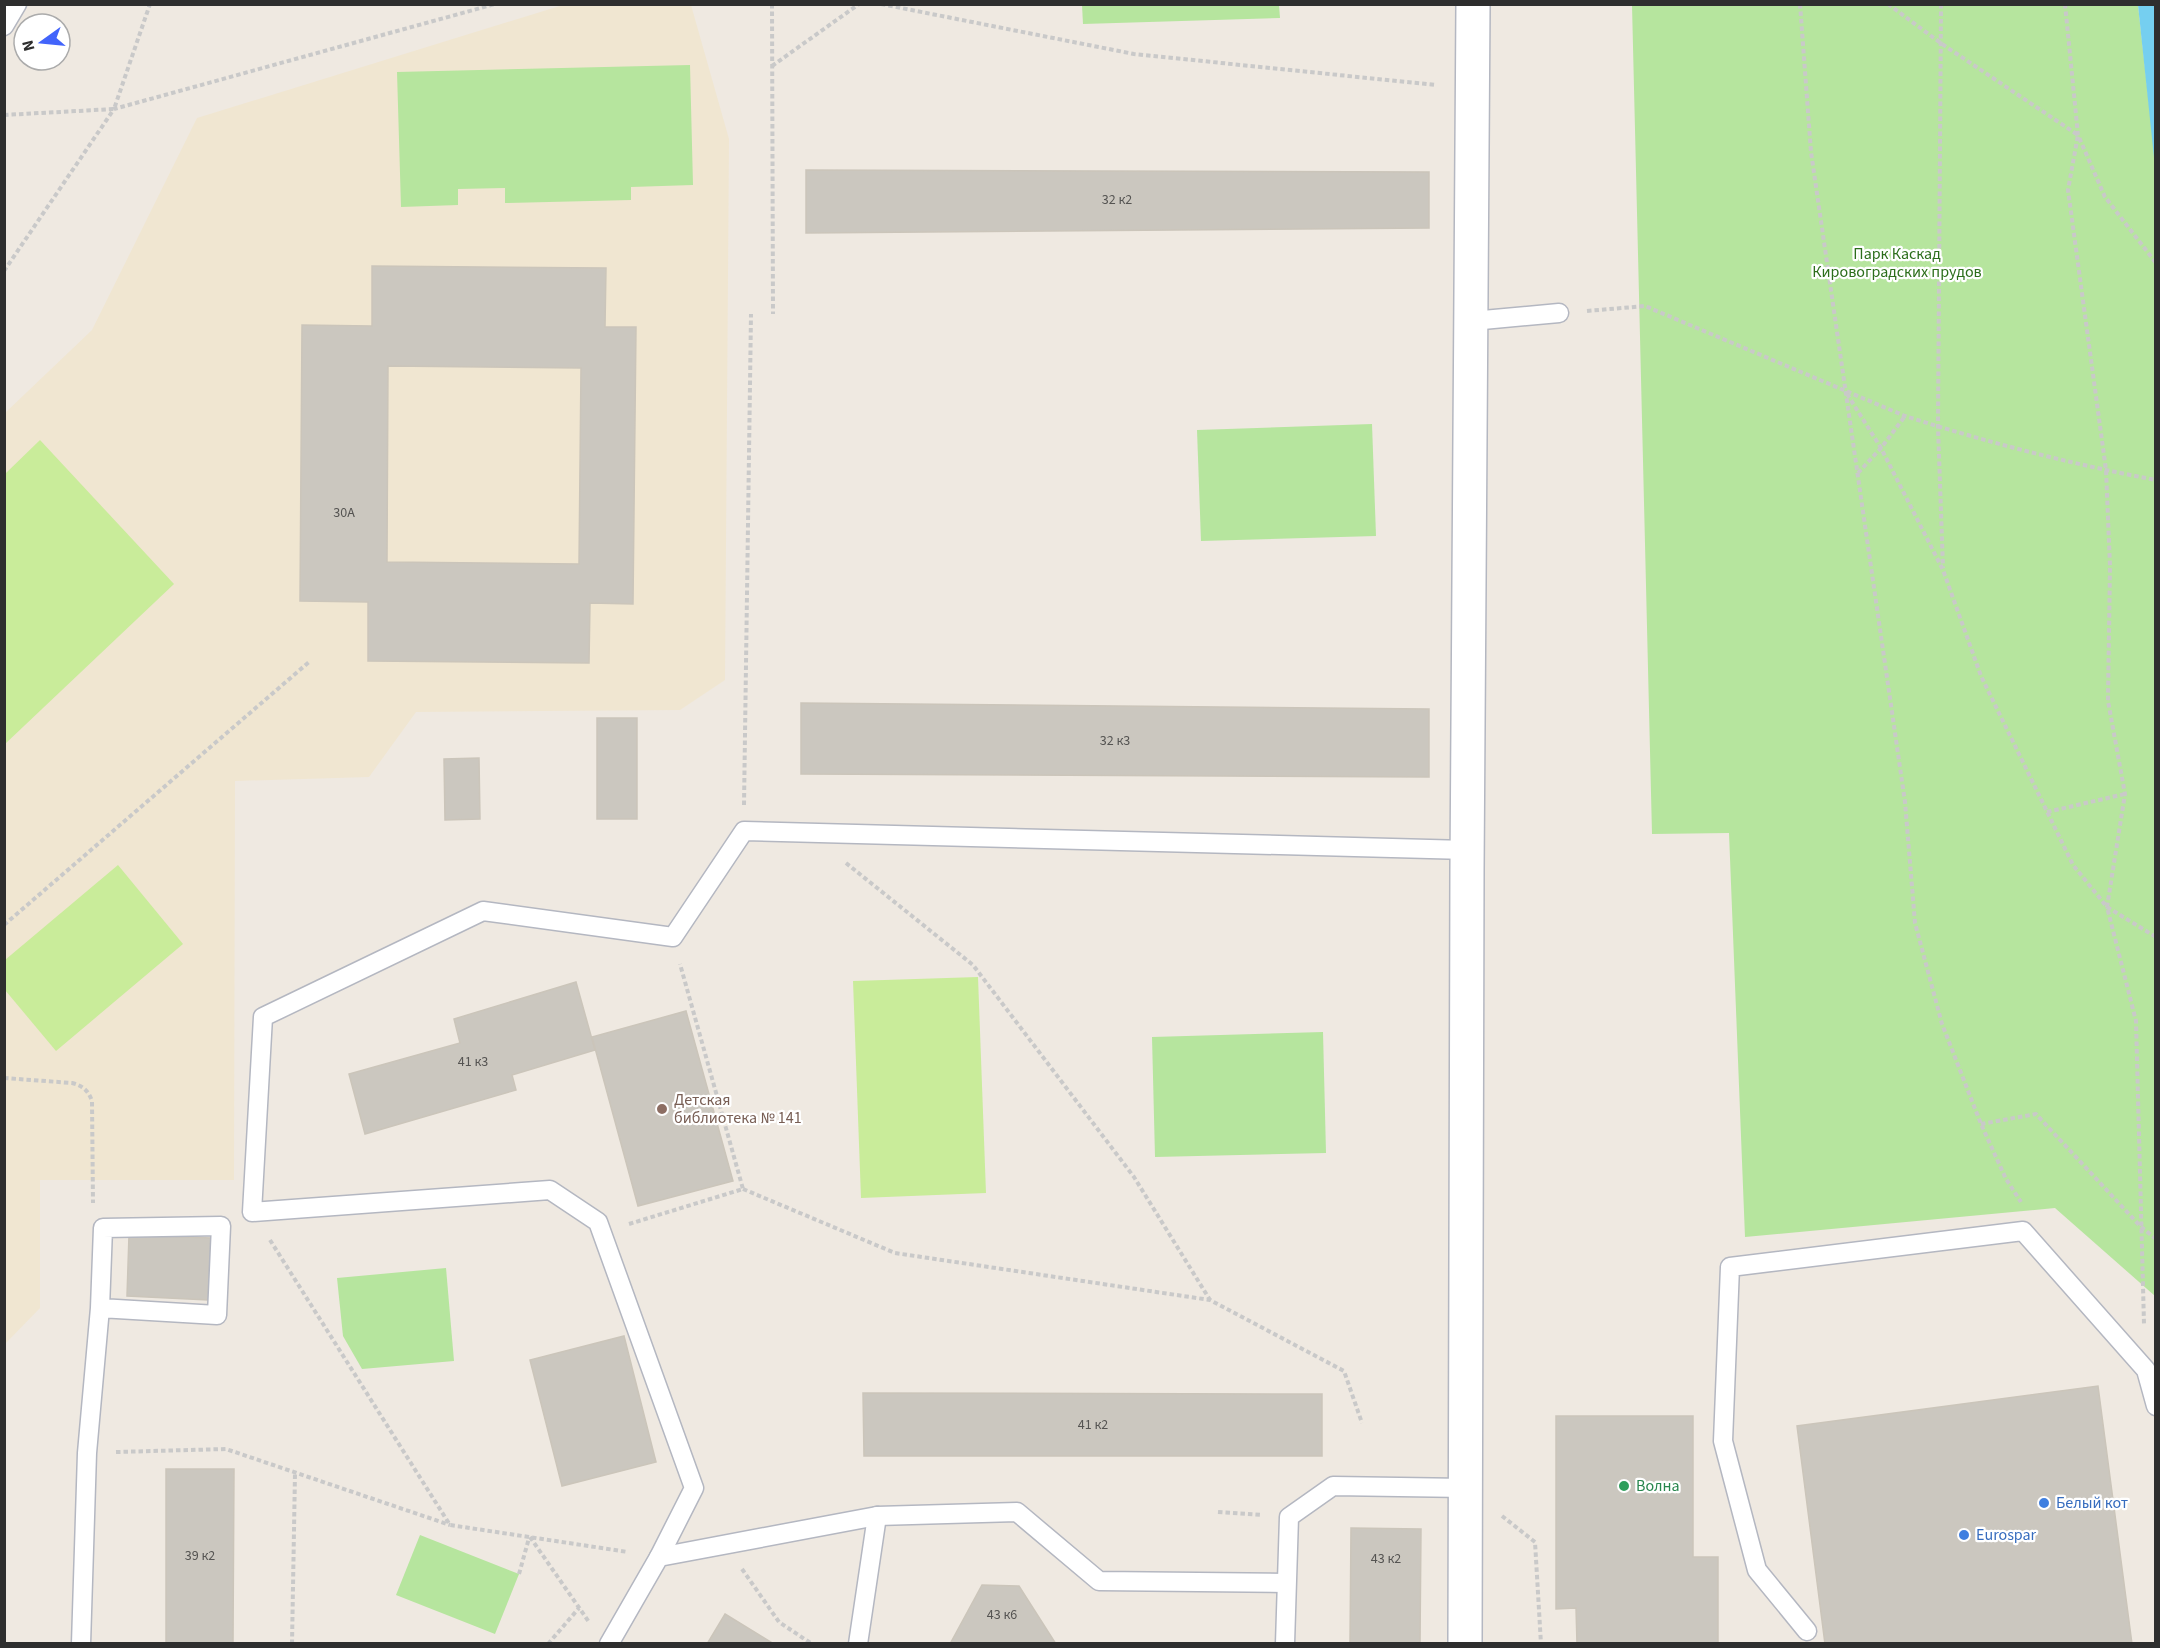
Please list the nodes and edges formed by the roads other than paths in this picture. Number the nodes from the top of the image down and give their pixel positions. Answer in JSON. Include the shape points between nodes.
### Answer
{"nodes":[{"id":1,"x":17,"y":4,"type":"edge"},
{"id":2,"x":1473,"y":4,"type":"edge"},
{"id":3,"x":4,"y":26,"type":"edge"},
{"id":4,"x":1558,"y":313,"type":"road end"},
{"id":5,"x":1472,"y":321,"type":"junction"},
{"id":6,"x":1467,"y":850,"type":"junction"},
{"id":7,"x":100,"y":1308,"type":"junction"},
{"id":8,"x":2156,"y":1406,"type":"edge"},
{"id":9,"x":1466,"y":1488,"type":"junction"},
{"id":10,"x":877,"y":1516,"type":"junction"},
{"id":11,"x":659,"y":1557,"type":"junction"},
{"id":12,"x":1286,"y":1583,"type":"junction"},
{"id":13,"x":1807,"y":1631,"type":"dead end"},
{"id":14,"x":81,"y":1644,"type":"edge"},
{"id":15,"x":609,"y":1644,"type":"edge"},
{"id":16,"x":858,"y":1644,"type":"edge"},
{"id":17,"x":1285,"y":1644,"type":"edge"},
{"id":18,"x":1465,"y":1644,"type":"edge"}],
"edges":[{"from":1,"to":3,"type":"lane"},
{"from":2,"to":5,"type":"street"},
{"from":4,"to":5,"type":"lane"},
{"from":5,"to":6,"type":"street"},
{"from":6,"to":9,"type":"street"},
{"from":6,"to":11,"type":"lane","via":[[744,831],[673,937],[483,911],[262,1017],[252,1212],[550,1190],[598,1222],[693,1488]]},
{"from":7,"to":7,"type":"lane","via":[[103,1228],[221,1226],[217,1315]]},
{"from":7,"to":14,"type":"lane","via":[[87,1453]]},
{"from":8,"to":13,"type":"lane","via":[[2146,1370],[2023,1231],[1730,1267],[1722,1442],[1757,1570]]},
{"from":9,"to":12,"type":"lane","via":[[1333,1486],[1289,1517]]},
{"from":9,"to":18,"type":"street"},
{"from":10,"to":11,"type":"lane"},
{"from":10,"to":12,"type":"lane","via":[[1017,1512],[1099,1581]]},
{"from":10,"to":16,"type":"lane"},
{"from":11,"to":15,"type":"lane"},
{"from":12,"to":17,"type":"lane"}]}
